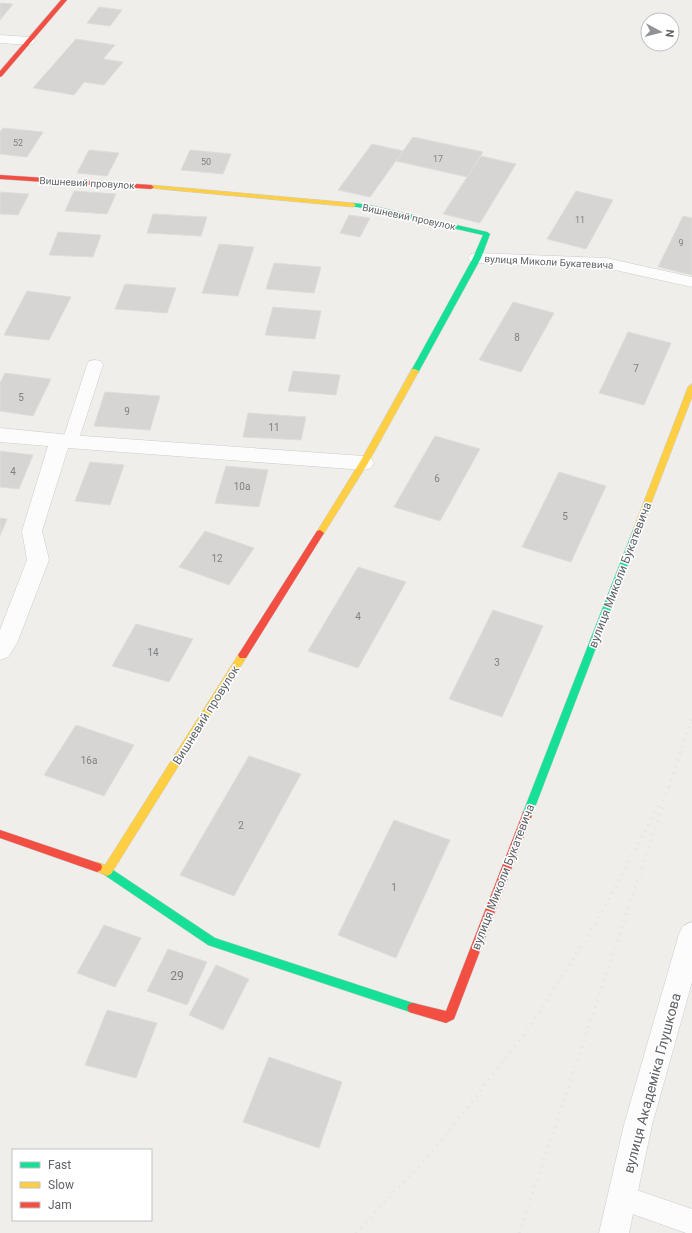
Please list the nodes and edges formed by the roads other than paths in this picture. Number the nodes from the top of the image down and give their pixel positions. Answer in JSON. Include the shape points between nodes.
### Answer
{"nodes":[{"id":1,"x":64,"y":0,"type":"edge"},
{"id":2,"x":0,"y":39,"type":"edge"},
{"id":3,"x":29,"y":41,"type":"junction"},
{"id":4,"x":0,"y":75,"type":"edge"},
{"id":5,"x":0,"y":178,"type":"edge"},
{"id":6,"x":477,"y":258,"type":"junction"},
{"id":7,"x":692,"y":282,"type":"edge"},
{"id":8,"x":95,"y":365,"type":"dead end"},
{"id":9,"x":692,"y":387,"type":"edge"},
{"id":10,"x":0,"y":435,"type":"edge"},
{"id":11,"x":65,"y":442,"type":"junction"},
{"id":12,"x":364,"y":463,"type":"junction"},
{"id":13,"x":0,"y":651,"type":"edge"},
{"id":14,"x":0,"y":834,"type":"edge"},
{"id":15,"x":107,"y":871,"type":"junction"},
{"id":16,"x":692,"y":934,"type":"edge"},
{"id":17,"x":622,"y":1198,"type":"junction"},
{"id":18,"x":692,"y":1222,"type":"edge"},
{"id":19,"x":614,"y":1233,"type":"edge"}],
"edges":[{"from":1,"to":3,"type":"street"},
{"from":2,"to":3,"type":"lane"},
{"from":3,"to":4,"type":"street"},
{"from":5,"to":6,"type":"street","name":"Вишневий провулок","via":[[189,189],[369,207],[487,234]]},
{"from":6,"to":7,"type":"street","name":"вулиця Миколи Букатевича","via":[[606,263]]},
{"from":6,"to":12,"type":"street","name":"Вишневий провулок"},
{"from":8,"to":11,"type":"lane"},
{"from":9,"to":15,"type":"street","name":"вулиця Миколи Букатевича","via":[[450,1015],[446,1018],[441,1017],[212,942]]},
{"from":10,"to":11,"type":"street"},
{"from":11,"to":12,"type":"street"},
{"from":11,"to":13,"type":"street","via":[[32,531],[38,560],[6,643]]},
{"from":12,"to":15,"type":"street","name":"Вишневий провулок"},
{"from":14,"to":15,"type":"street"},
{"from":16,"to":17,"type":"street","name":"вулиця Академіка Глушкова","via":[[638,1125]]},
{"from":17,"to":18,"type":"lane"},
{"from":17,"to":19,"type":"street","name":"вулиця Академіка Глушкова"}]}
